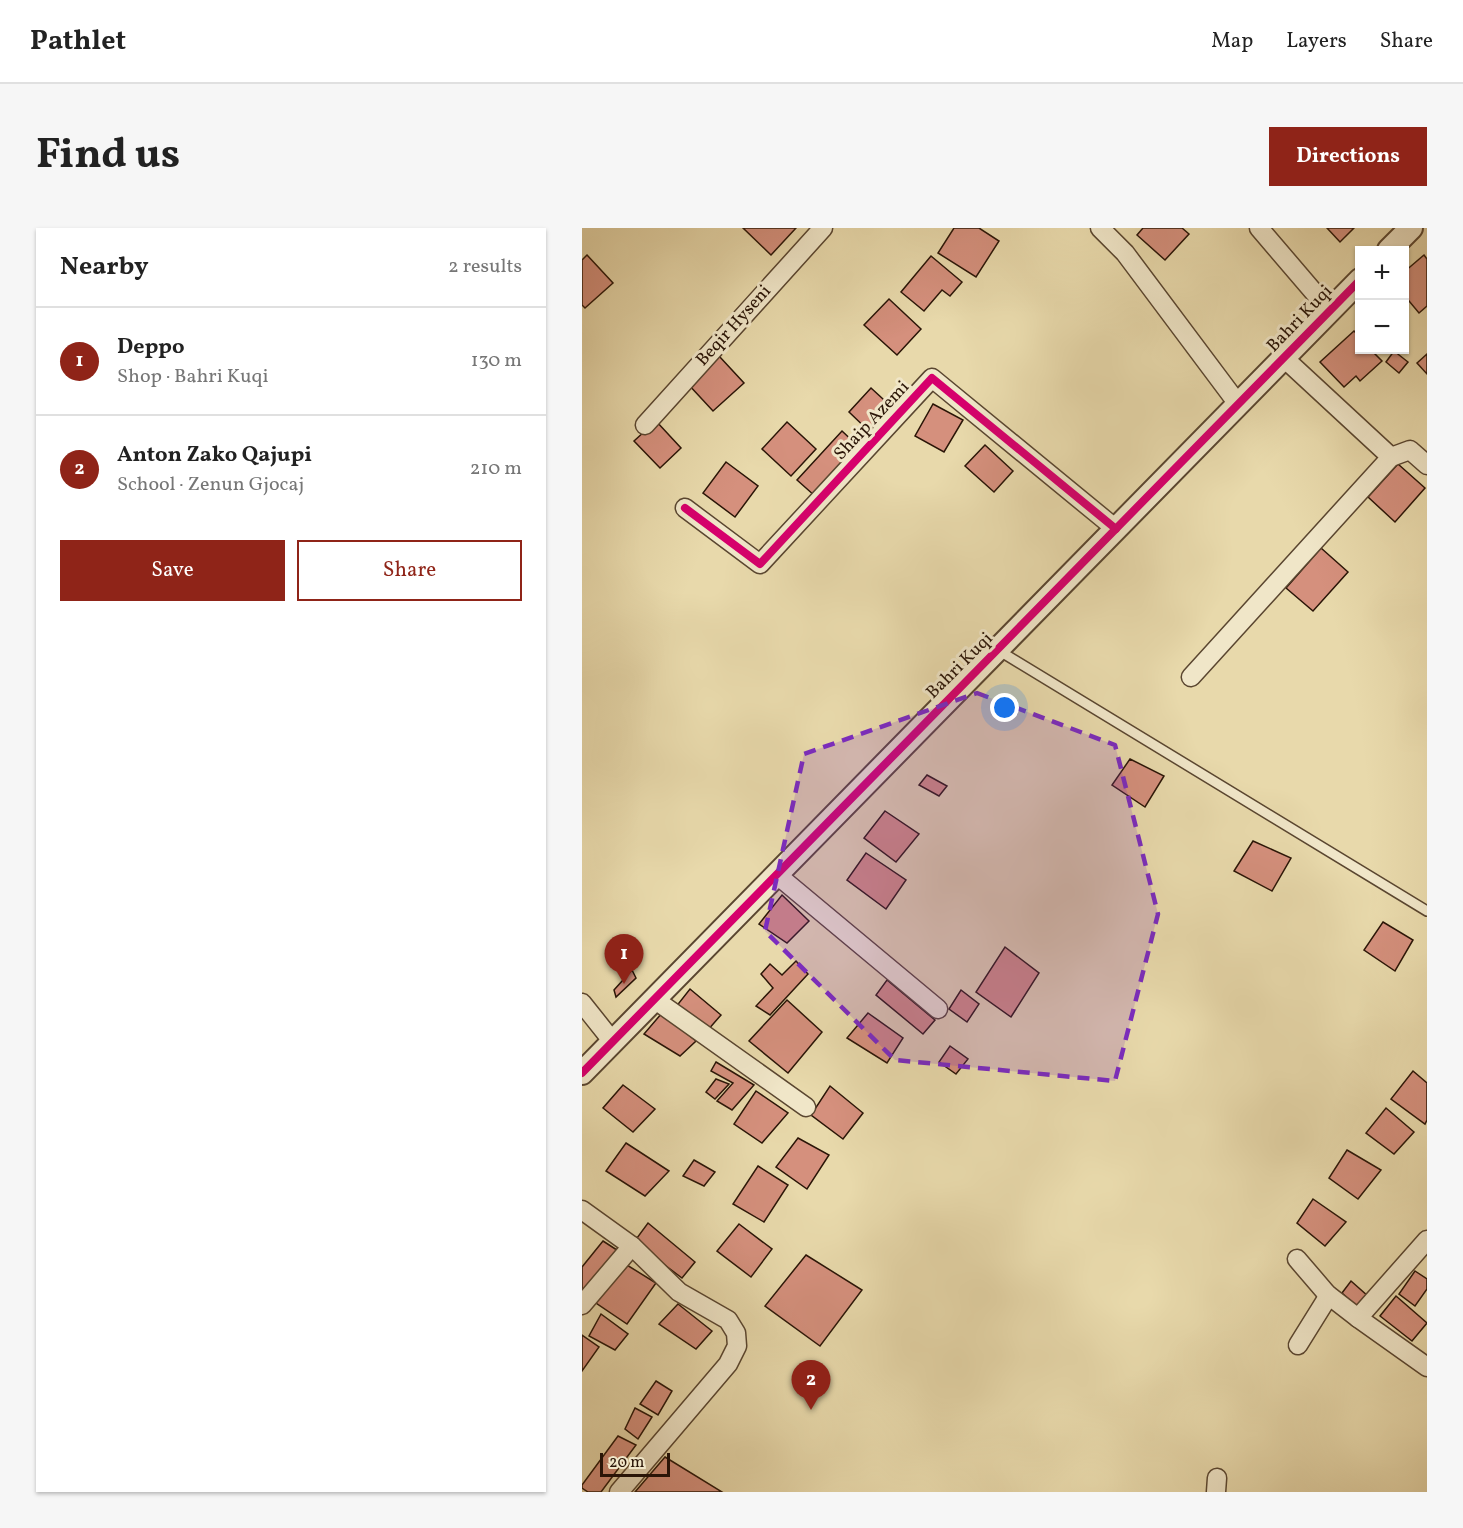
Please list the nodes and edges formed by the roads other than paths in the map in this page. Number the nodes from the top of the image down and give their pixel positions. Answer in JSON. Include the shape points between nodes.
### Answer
{"nodes":[{"id":1,"x":823,"y":228,"type":"edge"},
{"id":2,"x":1100,"y":228,"type":"edge"},
{"id":3,"x":1259,"y":228,"type":"edge"},
{"id":4,"x":1411,"y":228,"type":"edge"},
{"id":5,"x":1393,"y":246,"type":"edge"},
{"id":6,"x":1355,"y":284,"type":"edge"},
{"id":7,"x":1330,"y":311,"type":"junction"},
{"id":8,"x":1284,"y":358,"type":"junction"},
{"id":9,"x":1238,"y":404,"type":"junction"},
{"id":10,"x":645,"y":425,"type":"dead end"},
{"id":11,"x":1390,"y":457,"type":"junction"},
{"id":12,"x":1427,"y":465,"type":"edge"},
{"id":13,"x":685,"y":508,"type":"dead end"},
{"id":14,"x":1116,"y":529,"type":"junction"},
{"id":15,"x":998,"y":650,"type":"junction"},
{"id":16,"x":1191,"y":677,"type":"dead end"},
{"id":17,"x":776,"y":874,"type":"junction"},
{"id":18,"x":1427,"y":911,"type":"edge"},
{"id":19,"x":654,"y":999,"type":"junction"},
{"id":20,"x":582,"y":1002,"type":"edge"},
{"id":21,"x":938,"y":1009,"type":"dead end"},
{"id":22,"x":613,"y":1042,"type":"junction"},
{"id":23,"x":582,"y":1073,"type":"edge"},
{"id":24,"x":806,"y":1107,"type":"dead end"},
{"id":25,"x":582,"y":1210,"type":"edge"},
{"id":26,"x":1427,"y":1240,"type":"edge"},
{"id":27,"x":632,"y":1246,"type":"junction"},
{"id":28,"x":1297,"y":1259,"type":"dead end"},
{"id":29,"x":1327,"y":1294,"type":"junction"},
{"id":30,"x":582,"y":1305,"type":"edge"},
{"id":31,"x":1358,"y":1318,"type":"junction"},
{"id":32,"x":1298,"y":1345,"type":"dead end"},
{"id":33,"x":1427,"y":1367,"type":"edge"},
{"id":34,"x":619,"y":1492,"type":"edge"}],
"edges":[{"from":1,"to":10,"type":"street","name":"Beqir Hyseni"},
{"from":2,"to":9,"type":"street","via":[[1125,253]]},
{"from":3,"to":7,"type":"street","name":"Bahri Kuqi"},
{"from":4,"to":5,"type":"street"},
{"from":6,"to":7,"type":"street","name":"Bahri Kuqi"},
{"from":7,"to":8,"type":"street","name":"Bahri Kuqi"},
{"from":8,"to":9,"type":"street","name":"Bahri Kuqi"},
{"from":8,"to":11,"type":"street","name":"Bahri Kuqi"},
{"from":9,"to":14,"type":"street","name":"Bahri Kuqi"},
{"from":11,"to":12,"type":"street","via":[[1410,450]]},
{"from":11,"to":16,"type":"street"},
{"from":13,"to":14,"type":"street","name":"Shaip Azemi","via":[[760,564],[932,378]]},
{"from":14,"to":15,"type":"street","name":"Bahri Kuqi"},
{"from":15,"to":17,"type":"street","name":"Bahri Kuqi"},
{"from":15,"to":18,"type":"lane"},
{"from":17,"to":19,"type":"street","name":"Bahri Kuqi"},
{"from":17,"to":21,"type":"street"},
{"from":19,"to":22,"type":"street","name":"Bahri Kuqi"},
{"from":19,"to":24,"type":"street"},
{"from":20,"to":22,"type":"street"},
{"from":22,"to":23,"type":"street","name":"Bahri Kuqi"},
{"from":25,"to":27,"type":"street"},
{"from":26,"to":31,"type":"street"},
{"from":27,"to":30,"type":"street"},
{"from":27,"to":34,"type":"street","via":[[679,1292],[728,1320],[736,1333],[737,1346],[728,1364]]},
{"from":28,"to":29,"type":"street"},
{"from":29,"to":31,"type":"street"},
{"from":29,"to":32,"type":"street"},
{"from":31,"to":33,"type":"street"}]}
